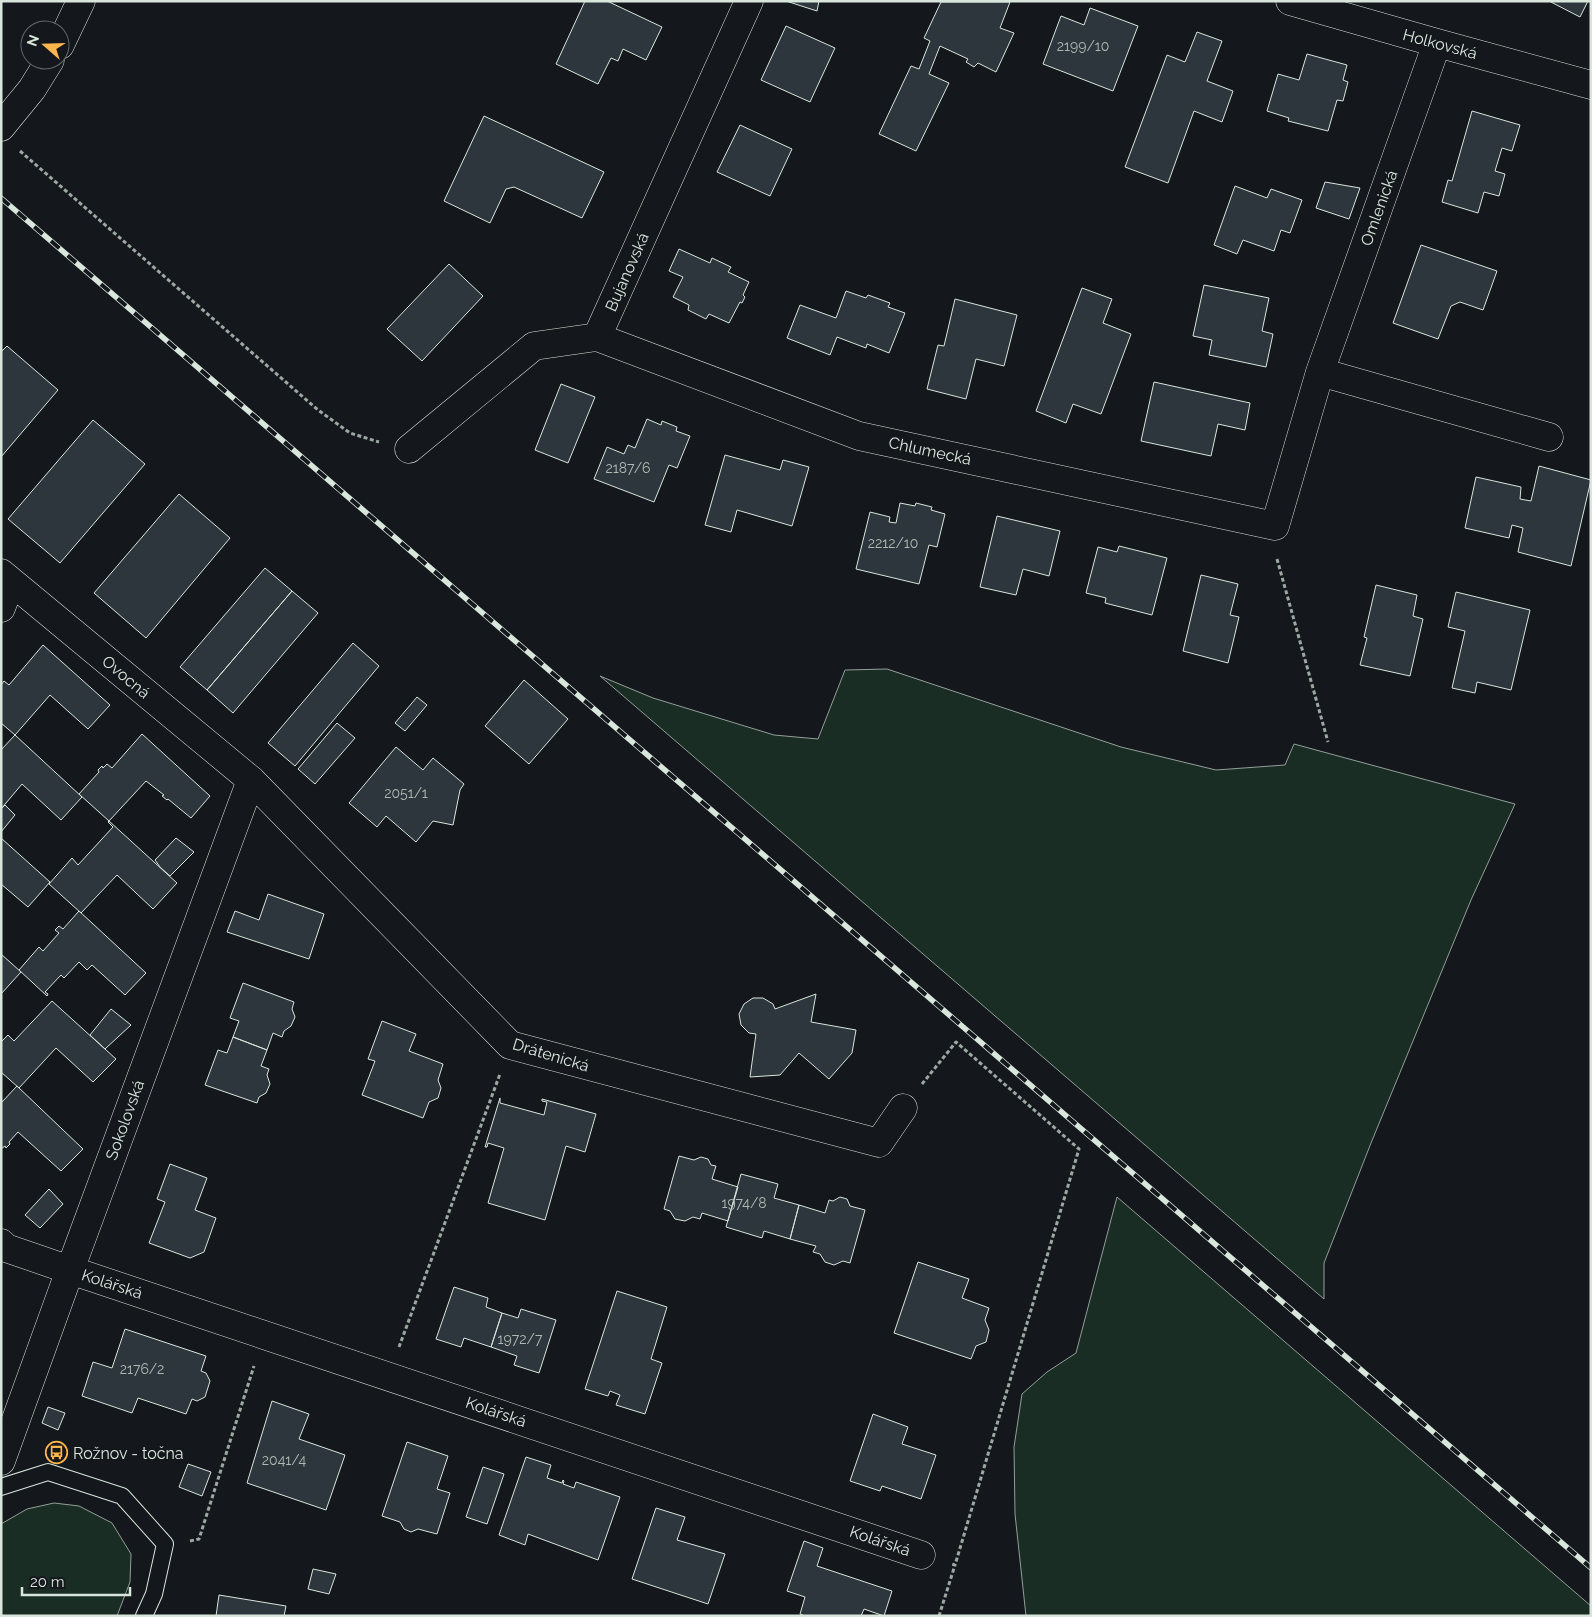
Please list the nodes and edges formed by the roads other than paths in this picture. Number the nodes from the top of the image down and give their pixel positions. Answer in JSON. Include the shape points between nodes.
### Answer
{"nodes":[{"id":1,"x":81,"y":1,"type":"edge"},
{"id":2,"x":749,"y":1,"type":"edge"},
{"id":3,"x":1290,"y":1,"type":"edge"},
{"id":4,"x":70,"y":24,"type":"edge"},
{"id":5,"x":1437,"y":43,"type":"junction"},
{"id":6,"x":44,"y":70,"type":"edge"},
{"id":7,"x":1591,"y":85,"type":"edge"},
{"id":8,"x":8,"y":137,"type":"edge"},
{"id":9,"x":598,"y":337,"type":"junction"},
{"id":10,"x":1320,"y":372,"type":"junction"},
{"id":11,"x":1549,"y":437,"type":"dead end"},
{"id":12,"x":409,"y":449,"type":"road end"},
{"id":13,"x":1274,"y":526,"type":"joint"},
{"id":14,"x":6,"y":578,"type":"edge"},
{"id":15,"x":1,"y":608,"type":"edge"},
{"id":16,"x":251,"y":780,"type":"junction"},
{"id":17,"x":903,"y":1108,"type":"road end"},
{"id":18,"x":1,"y":1244,"type":"edge"},
{"id":19,"x":70,"y":1270,"type":"junction"},
{"id":20,"x":1,"y":1461,"type":"edge"},
{"id":21,"x":1,"y":1486,"type":"edge"},
{"id":22,"x":921,"y":1555,"type":"road end"},
{"id":23,"x":144,"y":1616,"type":"edge"}],
"edges":[{"from":1,"to":4,"type":"street"},
{"from":2,"to":9,"type":"street","name":"Bujanovská"},
{"from":3,"to":5,"type":"street","name":"Holkovská"},
{"from":5,"to":7,"type":"street","name":"Holkovská"},
{"from":5,"to":10,"type":"street","name":"Omlenická"},
{"from":6,"to":8,"type":"street"},
{"from":9,"to":12,"type":"street","via":[[534,346]]},
{"from":9,"to":13,"type":"street","name":"Chlumecká","via":[[859,436]]},
{"from":10,"to":11,"type":"street"},
{"from":10,"to":13,"type":"street","name":"Omlenická"},
{"from":14,"to":15,"type":"street"},
{"from":14,"to":16,"type":"street","name":"Ovocná"},
{"from":16,"to":17,"type":"street","name":"Drátenická","via":[[510,1045],[879,1143]]},
{"from":16,"to":19,"type":"street","name":"Sokolovská"},
{"from":18,"to":19,"type":"street","name":"Kolářská"},
{"from":19,"to":20,"type":"street","name":"Sokolovská"},
{"from":19,"to":22,"type":"street","name":"Kolářská"},
{"from":21,"to":23,"type":"lane","via":[[48,1472],[122,1496],[165,1544],[154,1594]]}]}
